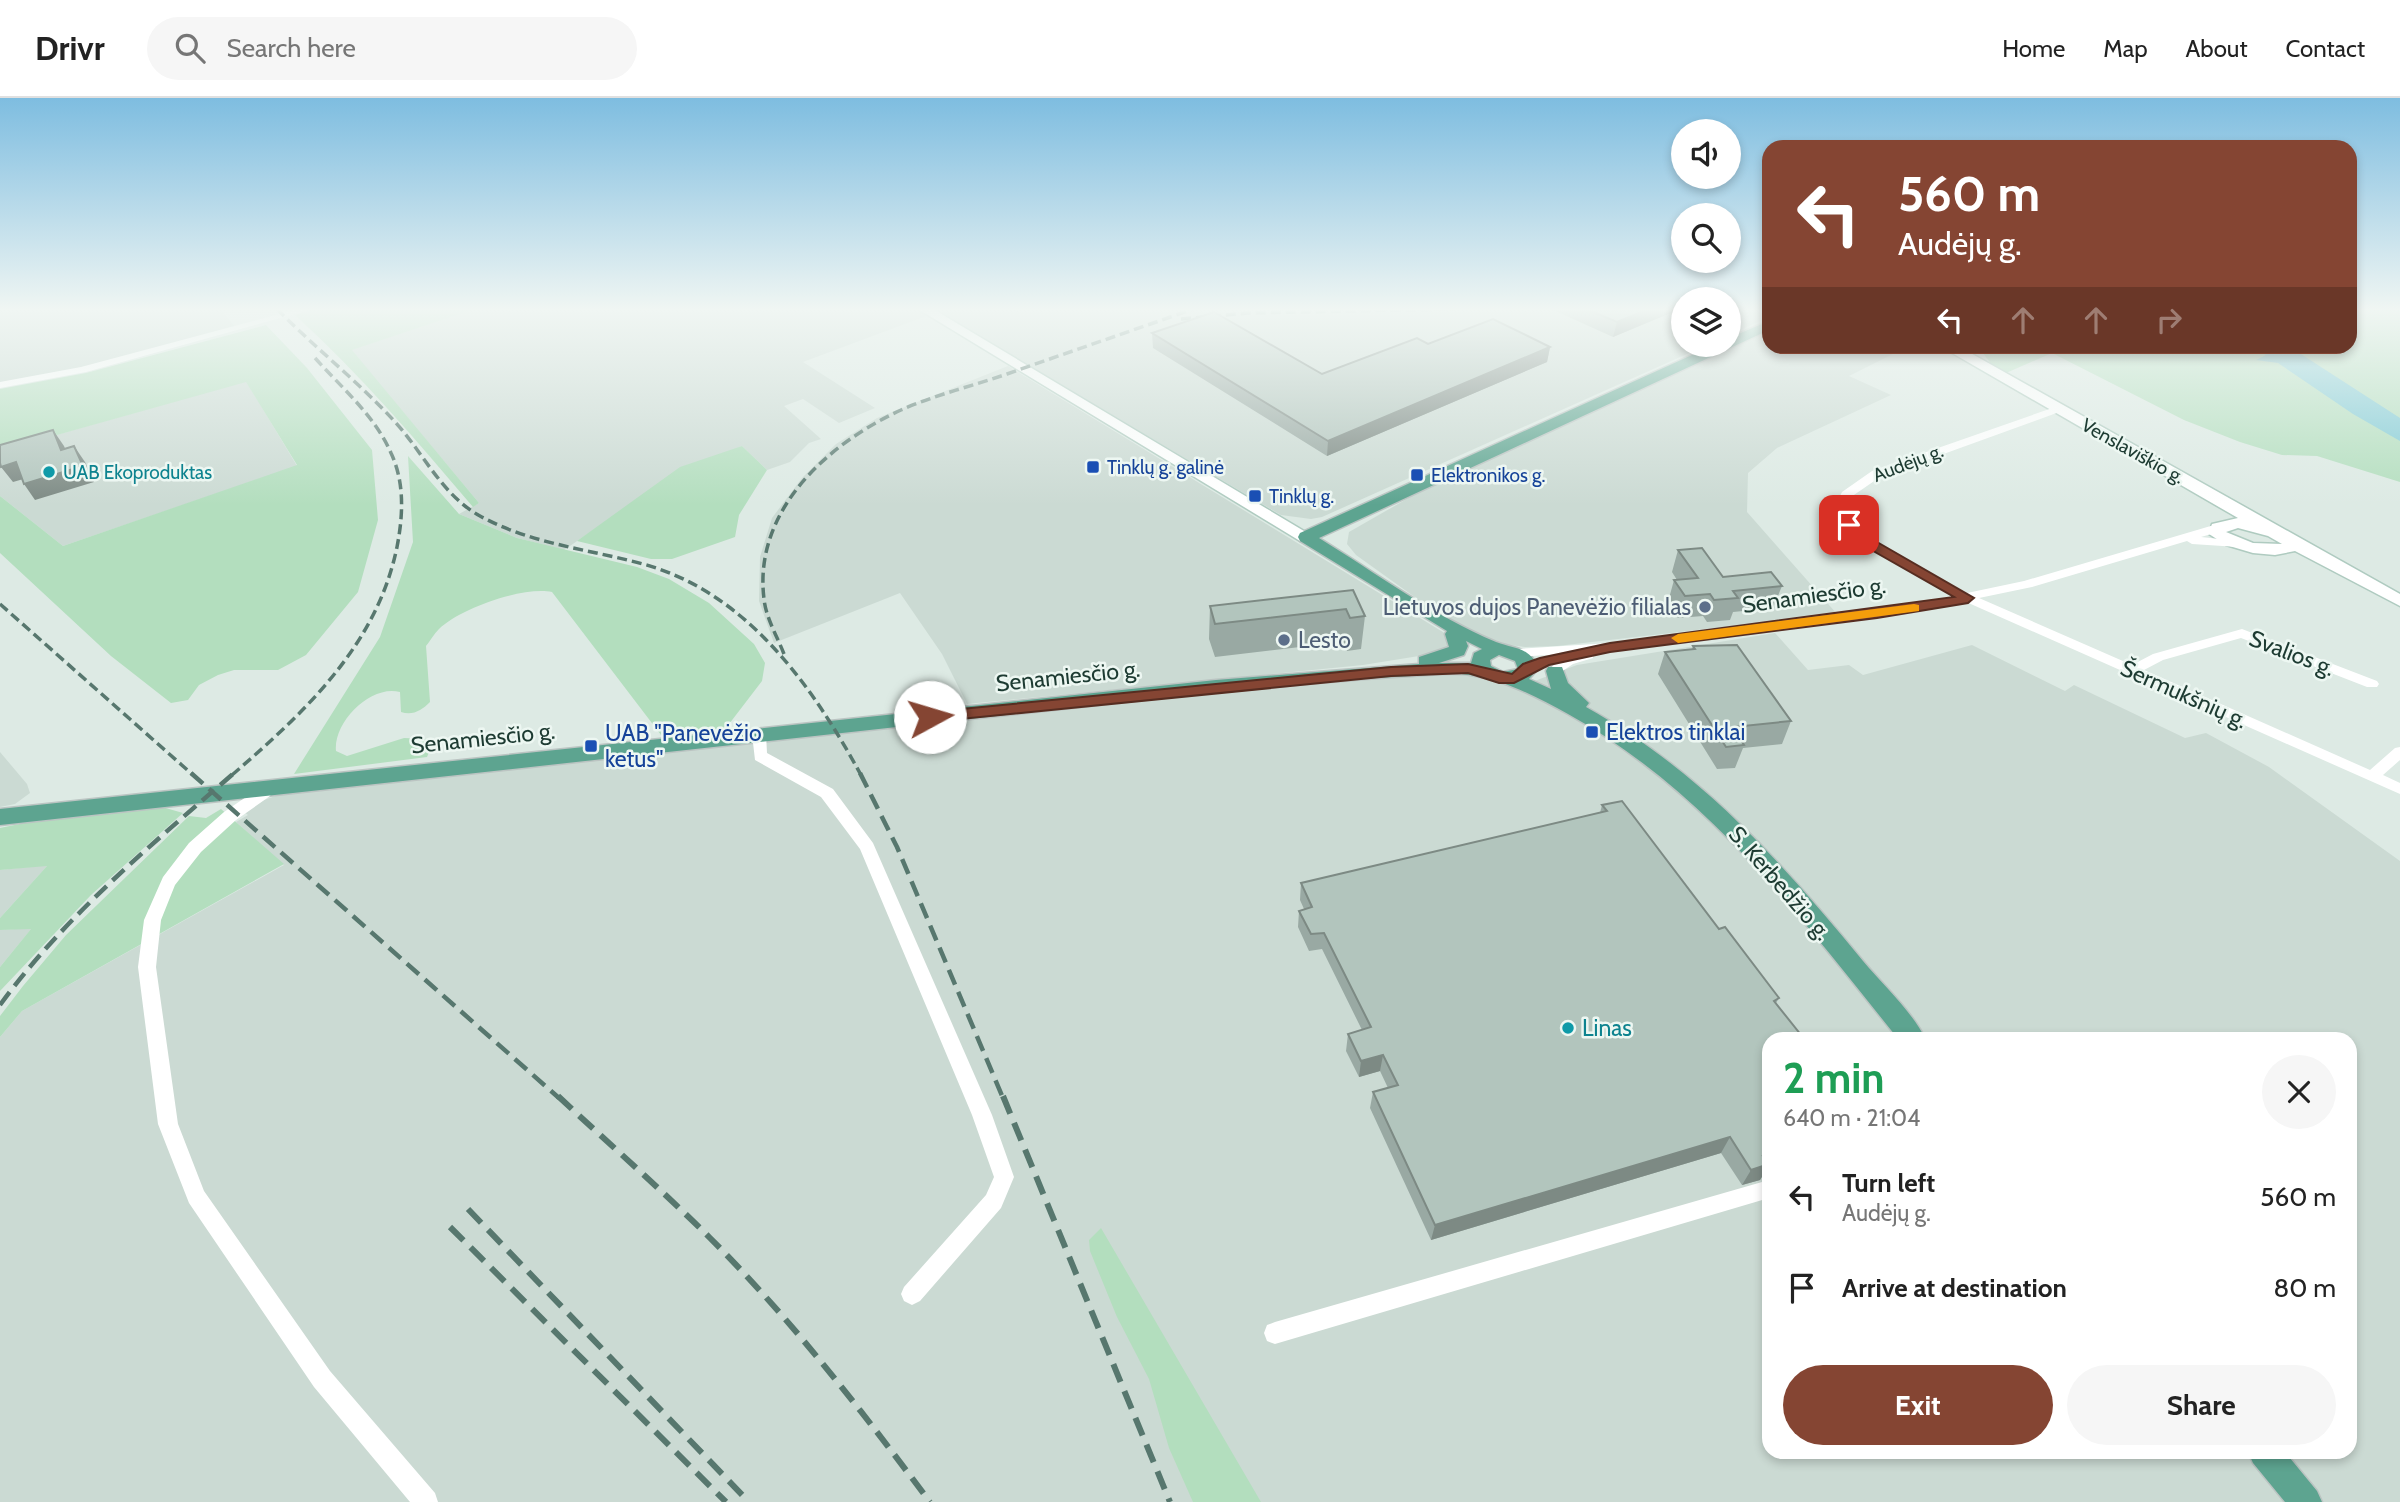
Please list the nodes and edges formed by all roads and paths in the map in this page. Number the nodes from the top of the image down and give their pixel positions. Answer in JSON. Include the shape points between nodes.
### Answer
{"nodes":[{"id":1,"x":57,"y":375,"type":"edge"},
{"id":2,"x":1031,"y":375,"type":"edge"},
{"id":3,"x":1660,"y":375,"type":"edge"},
{"id":4,"x":1996,"y":375,"type":"edge"},
{"id":5,"x":0,"y":385,"type":"edge"},
{"id":6,"x":2057,"y":409,"type":"junction"},
{"id":7,"x":2238,"y":517,"type":"junction"},
{"id":8,"x":2218,"y":527,"type":"junction"},
{"id":9,"x":1306,"y":537,"type":"junction"},
{"id":10,"x":2186,"y":540,"type":"junction"},
{"id":11,"x":2234,"y":544,"type":"junction"},
{"id":12,"x":2287,"y":547,"type":"junction"},
{"id":13,"x":1968,"y":598,"type":"junction"},
{"id":14,"x":2400,"y":601,"type":"edge"},
{"id":15,"x":1438,"y":619,"type":"junction"},
{"id":16,"x":1455,"y":643,"type":"junction"},
{"id":17,"x":1604,"y":649,"type":"junction"},
{"id":18,"x":1486,"y":659,"type":"junction"},
{"id":19,"x":1522,"y":667,"type":"junction"},
{"id":20,"x":1398,"y":669,"type":"junction"},
{"id":21,"x":1555,"y":671,"type":"joint"},
{"id":22,"x":2133,"y":673,"type":"junction"},
{"id":23,"x":2372,"y":684,"type":"dead end"},
{"id":24,"x":759,"y":734,"type":"junction"},
{"id":25,"x":1628,"y":744,"type":"junction"},
{"id":26,"x":2400,"y":752,"type":"edge"},
{"id":27,"x":2371,"y":777,"type":"junction"},
{"id":28,"x":268,"y":787,"type":"junction"},
{"id":29,"x":2400,"y":789,"type":"edge"},
{"id":30,"x":0,"y":817,"type":"edge"},
{"id":31,"x":1907,"y":1032,"type":"edge"},
{"id":32,"x":1762,"y":1191,"type":"edge"},
{"id":33,"x":912,"y":1294,"type":"dead end"},
{"id":34,"x":1275,"y":1333,"type":"dead end"},
{"id":35,"x":2270,"y":1459,"type":"edge"},
{"id":36,"x":426,"y":1502,"type":"edge"},
{"id":37,"x":2306,"y":1502,"type":"edge"}],
"edges":[{"from":1,"to":5,"type":"street"},
{"from":2,"to":9,"type":"main road"},
{"from":3,"to":9,"type":"main road"},
{"from":4,"to":6,"type":"main road","name":"Venslaviškio g."},
{"from":6,"to":7,"type":"main road","name":"Venslaviškio g."},
{"from":6,"to":13,"type":"street","name":"Audėjų g.","via":[[1876,474],[1846,495],[1844,516],[1863,538]]},
{"from":7,"to":8,"type":"main road"},
{"from":7,"to":12,"type":"main road","via":[[2274,532]]},
{"from":8,"to":10,"type":"street","name":"Senamiesčio g."},
{"from":8,"to":11,"type":"main road","via":[[2219,537]]},
{"from":9,"to":15,"type":"main road"},
{"from":10,"to":11,"type":"street","name":"Senamiesčio g."},
{"from":10,"to":13,"type":"street","name":"Senamiesčio g."},
{"from":11,"to":12,"type":"main road"},
{"from":12,"to":14,"type":"main road"},
{"from":13,"to":17,"type":"street","name":"Senamiesčio g."},
{"from":13,"to":22,"type":"street","name":"Šermukšnių g."},
{"from":15,"to":16,"type":"main road"},
{"from":15,"to":18,"type":"main road"},
{"from":16,"to":18,"type":"main road"},
{"from":16,"to":20,"type":"main road","name":"Senamiesčio g."},
{"from":17,"to":19,"type":"street","name":"Senamiesčio g."},
{"from":17,"to":21,"type":"street","name":"Senamiesčio g.","via":[[1568,661]]},
{"from":18,"to":19,"type":"main road","name":"Senamiesčio g."},
{"from":18,"to":19,"type":"main road","name":"Senamiesčio g.","via":[[1499,678]]},
{"from":18,"to":20,"type":"main road","name":"Senamiesčio g.","via":[[1468,668]]},
{"from":19,"to":25,"type":"main road","name":"S. Kerbedžio g."},
{"from":20,"to":24,"type":"main road","name":"Senamiesčio g."},
{"from":21,"to":25,"type":"main road","name":"S. Kerbedžio g.","via":[[1555,680],[1565,693]]},
{"from":22,"to":23,"type":"street","name":"Svalios g.","via":[[2158,657],[2242,633]]},
{"from":22,"to":27,"type":"street","name":"Šermukšnių g."},
{"from":24,"to":28,"type":"main road","name":"Senamiesčio g."},
{"from":24,"to":33,"type":"street","via":[[760,756],[827,793],[867,847],[1004,1177],[994,1201]]},
{"from":25,"to":31,"type":"main road","name":"S. Kerbedžio g.","via":[[1675,776],[1742,838]]},
{"from":26,"to":27,"type":"street"},
{"from":27,"to":29,"type":"street","name":"Šermukšnių g."},
{"from":28,"to":30,"type":"main road","name":"Senamiesčio g."},
{"from":28,"to":36,"type":"street","via":[[192,849],[168,878],[154,911],[146,943],[147,967],[167,1124],[208,1213],[322,1379]]},
{"from":32,"to":34,"type":"street"},
{"from":35,"to":37,"type":"main road"}]}
